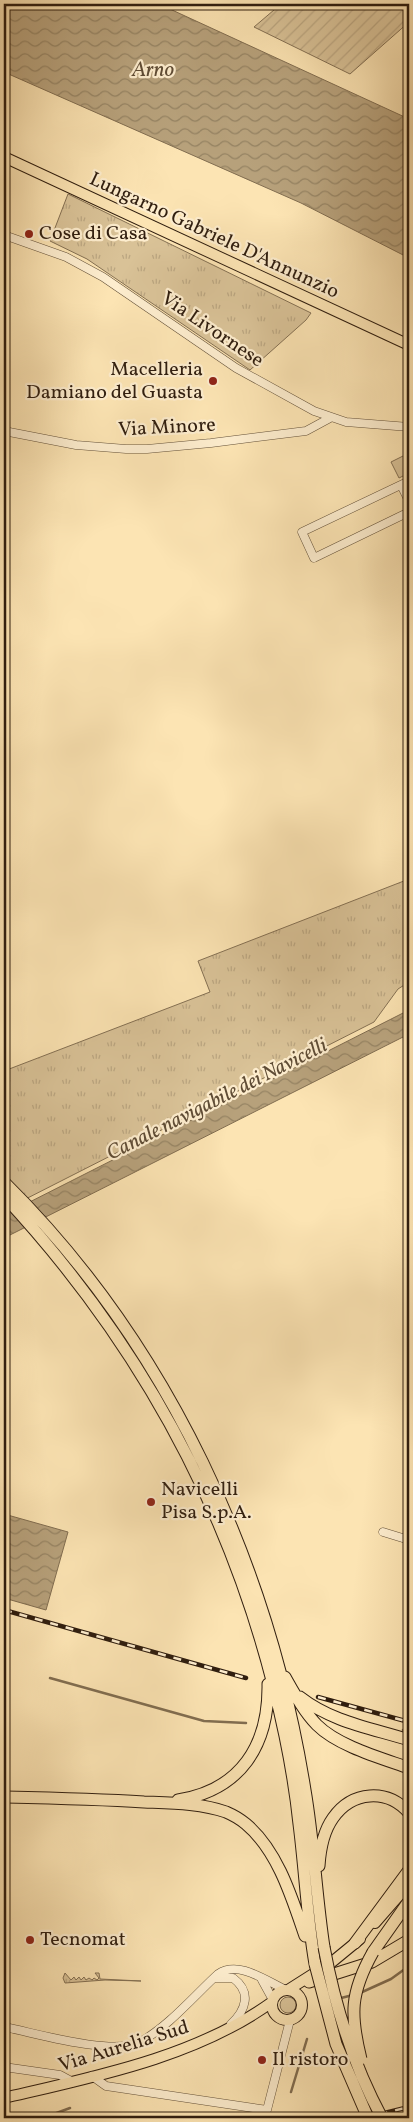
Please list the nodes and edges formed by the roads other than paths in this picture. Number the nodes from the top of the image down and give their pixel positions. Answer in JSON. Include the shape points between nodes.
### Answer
{"nodes":[{"id":1,"x":4,"y":157,"type":"edge"},
{"id":2,"x":4,"y":235,"type":"edge"},
{"id":3,"x":409,"y":345,"type":"edge"},
{"id":4,"x":330,"y":418,"type":"junction"},
{"id":5,"x":409,"y":427,"type":"edge"},
{"id":6,"x":4,"y":431,"type":"edge"},
{"id":7,"x":409,"y":481,"type":"edge"},
{"id":8,"x":401,"y":484,"type":"junction"},
{"id":9,"x":409,"y":501,"type":"edge"},
{"id":10,"x":409,"y":512,"type":"edge"},
{"id":11,"x":4,"y":1182,"type":"edge"},
{"id":12,"x":4,"y":1196,"type":"edge"},
{"id":13,"x":383,"y":1532,"type":"dead end"},
{"id":14,"x":409,"y":1540,"type":"edge"},
{"id":15,"x":273,"y":1663,"type":"junction"},
{"id":16,"x":294,"y":1693,"type":"junction"},
{"id":17,"x":409,"y":1740,"type":"edge"},
{"id":18,"x":409,"y":1768,"type":"edge"},
{"id":19,"x":4,"y":1797,"type":"edge"},
{"id":20,"x":164,"y":1803,"type":"junction"},
{"id":21,"x":409,"y":1813,"type":"edge"},
{"id":22,"x":311,"y":1857,"type":"junction"},
{"id":23,"x":409,"y":1870,"type":"edge"},
{"id":24,"x":409,"y":1884,"type":"edge"},
{"id":25,"x":409,"y":1901,"type":"edge"},
{"id":26,"x":409,"y":1940,"type":"edge"},
{"id":27,"x":355,"y":1943,"type":"junction"},
{"id":28,"x":313,"y":1974,"type":"junction"},
{"id":29,"x":213,"y":1979,"type":"junction"},
{"id":30,"x":262,"y":1980,"type":"junction"},
{"id":31,"x":287,"y":1990,"type":"junction"},
{"id":32,"x":301,"y":1998,"type":"junction"},
{"id":33,"x":272,"y":2001,"type":"junction"},
{"id":34,"x":276,"y":2015,"type":"junction"},
{"id":35,"x":251,"y":2018,"type":"junction"},
{"id":36,"x":290,"y":2020,"type":"junction"},
{"id":37,"x":4,"y":2027,"type":"edge"},
{"id":38,"x":220,"y":2032,"type":"junction"},
{"id":39,"x":4,"y":2067,"type":"edge"},
{"id":40,"x":92,"y":2076,"type":"junction"},
{"id":41,"x":73,"y":2082,"type":"junction"},
{"id":42,"x":370,"y":2095,"type":"junction"},
{"id":43,"x":4,"y":2098,"type":"edge"},
{"id":44,"x":368,"y":2118,"type":"edge"},
{"id":45,"x":382,"y":2118,"type":"edge"}],
"edges":[{"from":1,"to":3,"type":"main road","name":"Lungarno Gabriele D'Annunzio"},
{"from":2,"to":4,"type":"street","name":"Via Livornese","via":[[60,254],[97,273],[236,368]]},
{"from":4,"to":5,"type":"street","name":"Via Livornese","via":[[353,424]]},
{"from":4,"to":6,"type":"street","name":"Via Minore","via":[[306,432],[147,449],[76,445]]},
{"from":7,"to":8,"type":"street"},
{"from":8,"to":9,"type":"street"},
{"from":8,"to":10,"type":"street","via":[[302,532],[314,558]]},
{"from":11,"to":15,"type":"highway","via":[[96,1288],[168,1396],[235,1534],[253,1583]]},
{"from":12,"to":15,"type":"highway","via":[[81,1286],[162,1407],[203,1486]]},
{"from":13,"to":14,"type":"street"},
{"from":15,"to":16,"type":"highway"},
{"from":15,"to":20,"type":"highway","via":[[266,1720],[247,1762],[217,1788],[195,1797]]},
{"from":15,"to":22,"type":"highway","via":[[305,1789]]},
{"from":16,"to":17,"type":"highway","via":[[333,1717]]},
{"from":16,"to":18,"type":"highway","via":[[311,1719],[326,1733]]},
{"from":19,"to":20,"type":"highway"},
{"from":20,"to":28,"type":"highway","via":[[215,1809],[235,1816],[258,1836],[277,1867],[295,1909]]},
{"from":21,"to":22,"type":"highway","via":[[401,1804],[387,1798],[371,1795],[357,1798],[333,1818]]},
{"from":22,"to":28,"type":"highway","via":[[309,1924]]},
{"from":22,"to":42,"type":"highway","bridge":true,"via":[[336,2004]]},
{"from":23,"to":27,"type":"highway"},
{"from":24,"to":27,"type":"main road"},
{"from":25,"to":42,"type":"highway","bridge":true,"via":[[373,1952],[357,1988],[354,2031]]},
{"from":26,"to":28,"type":"highway","via":[[372,1962]]},
{"from":27,"to":28,"type":"main road"},
{"from":28,"to":31,"type":"main road"},
{"from":28,"to":32,"type":"main road"},
{"from":28,"to":44,"type":"highway","bridge":true,"via":[[336,2044]]},
{"from":29,"to":30,"type":"street","via":[[222,1971],[233,1968]]},
{"from":29,"to":37,"type":"street","via":[[158,2030],[140,2042],[124,2047]]},
{"from":29,"to":38,"type":"street","via":[[233,1978],[241,1985],[246,1997],[240,2015]]},
{"from":30,"to":31,"type":"street"},
{"from":30,"to":33,"type":"street"},
{"from":31,"to":32,"type":"main road"},
{"from":31,"to":33,"type":"main road","via":[[278,1993]]},
{"from":32,"to":36,"type":"main road","via":[[301,2012]]},
{"from":33,"to":34,"type":"main road"},
{"from":33,"to":35,"type":"main road"},
{"from":34,"to":35,"type":"main road"},
{"from":34,"to":36,"type":"main road","via":[[282,2020]]},
{"from":35,"to":38,"type":"main road","name":"Via Aurelia Sud"},
{"from":36,"to":40,"type":"street","via":[[267,2110],[106,2086]]},
{"from":38,"to":40,"type":"main road","name":"Via Aurelia Sud","via":[[166,2055]]},
{"from":39,"to":41,"type":"street","via":[[60,2075]]},
{"from":40,"to":41,"type":"main road","name":"Via Aurelia Sud"},
{"from":41,"to":43,"type":"main road","name":"Via Aurelia Sud"},
{"from":42,"to":45,"type":"highway","bridge":true}]}
